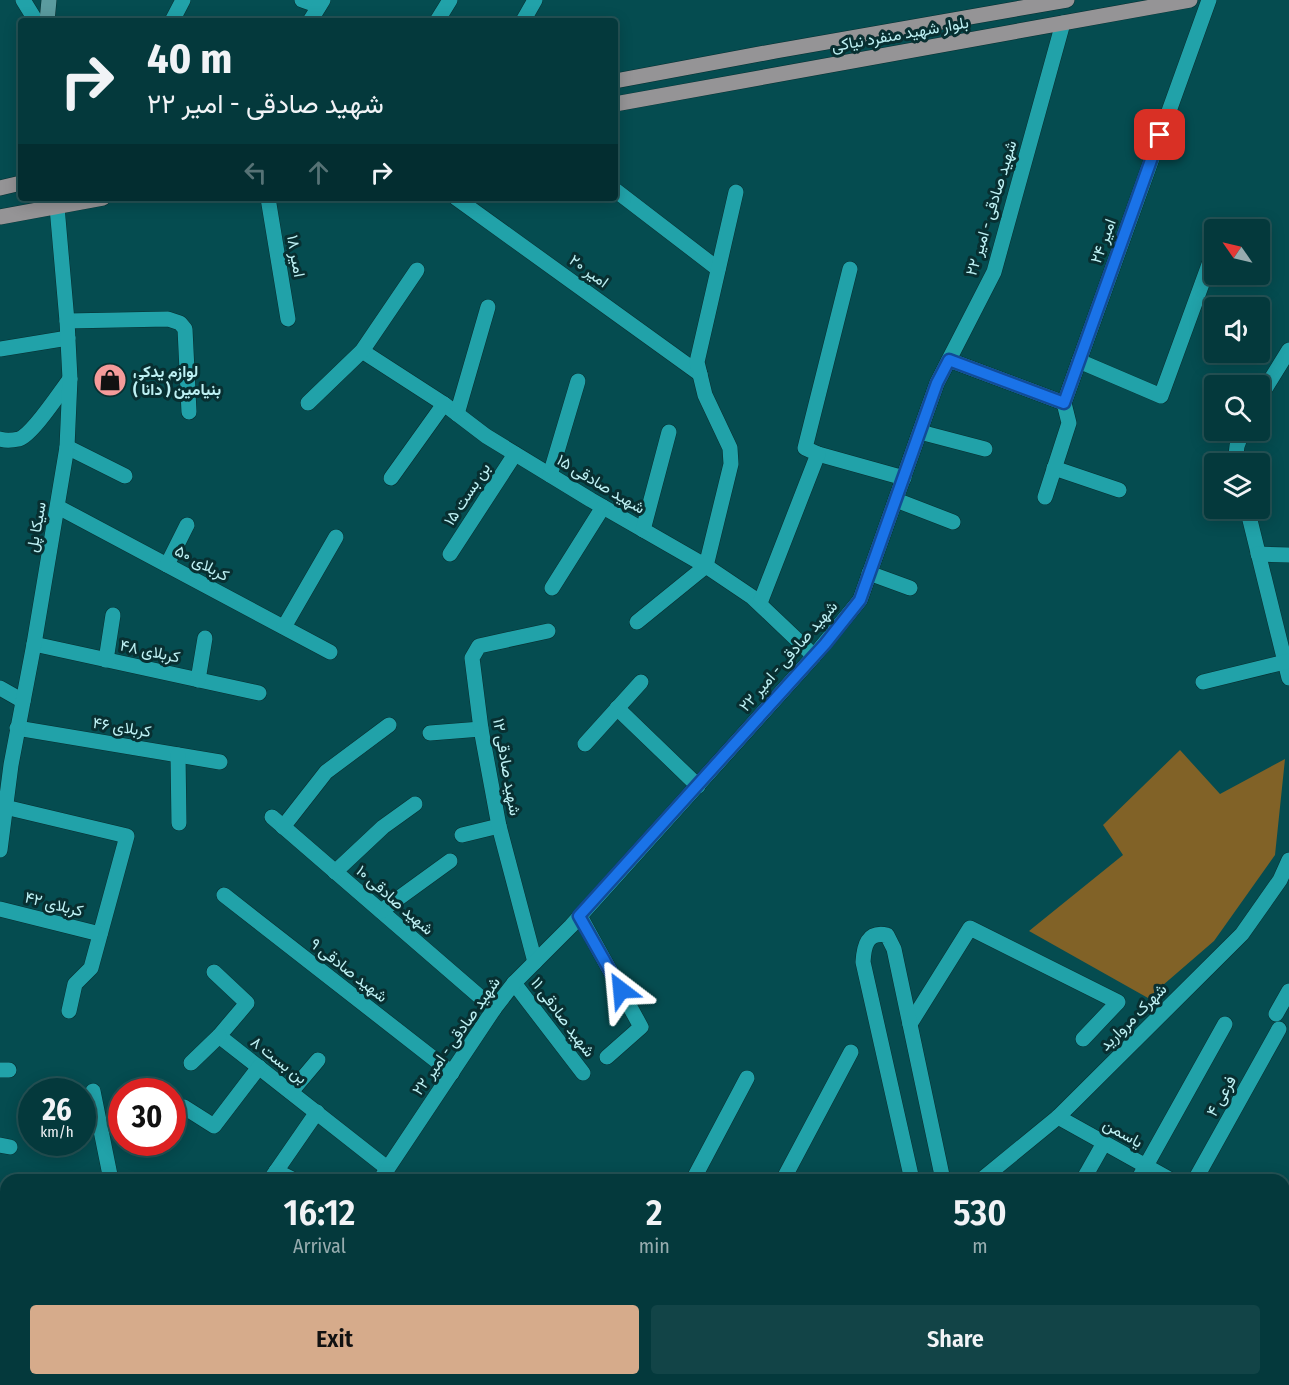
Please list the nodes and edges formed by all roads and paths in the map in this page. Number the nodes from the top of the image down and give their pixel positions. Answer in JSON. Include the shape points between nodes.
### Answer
{"nodes":[{"id":1,"x":23,"y":0,"type":"edge"},
{"id":2,"x":49,"y":0,"type":"edge"},
{"id":3,"x":183,"y":0,"type":"edge"},
{"id":4,"x":302,"y":0,"type":"edge"},
{"id":5,"x":450,"y":0,"type":"edge"},
{"id":6,"x":535,"y":0,"type":"edge"},
{"id":7,"x":1067,"y":0,"type":"edge"},
{"id":8,"x":1190,"y":0,"type":"edge"},
{"id":9,"x":1209,"y":0,"type":"edge"},
{"id":10,"x":321,"y":3,"type":"edge"},
{"id":11,"x":34,"y":18,"type":"edge"},
{"id":12,"x":47,"y":18,"type":"edge"},
{"id":13,"x":174,"y":18,"type":"edge"},
{"id":14,"x":312,"y":18,"type":"edge"},
{"id":15,"x":439,"y":18,"type":"edge"},
{"id":16,"x":525,"y":18,"type":"edge"},
{"id":17,"x":1063,"y":23,"type":"junction"},
{"id":18,"x":618,"y":80,"type":"edge"},
{"id":19,"x":618,"y":103,"type":"edge"},
{"id":20,"x":18,"y":184,"type":"edge"},
{"id":21,"x":0,"y":188,"type":"edge"},
{"id":22,"x":618,"y":192,"type":"edge"},
{"id":23,"x":736,"y":192,"type":"dead end"},
{"id":24,"x":88,"y":201,"type":"edge"},
{"id":25,"x":268,"y":201,"type":"edge"},
{"id":26,"x":460,"y":201,"type":"edge"},
{"id":27,"x":57,"y":207,"type":"junction"},
{"id":28,"x":0,"y":217,"type":"edge"},
{"id":29,"x":718,"y":269,"type":"junction"},
{"id":30,"x":850,"y":269,"type":"dead end"},
{"id":31,"x":417,"y":270,"type":"dead end"},
{"id":32,"x":1204,"y":278,"type":"edge"},
{"id":33,"x":488,"y":307,"type":"dead end"},
{"id":34,"x":288,"y":319,"type":"dead end"},
{"id":35,"x":67,"y":321,"type":"junction"},
{"id":36,"x":68,"y":338,"type":"junction"},
{"id":37,"x":0,"y":349,"type":"edge"},
{"id":38,"x":1289,"y":350,"type":"edge"},
{"id":39,"x":362,"y":351,"type":"junction"},
{"id":40,"x":949,"y":360,"type":"junction"},
{"id":41,"x":1079,"y":361,"type":"junction"},
{"id":42,"x":700,"y":374,"type":"junction"},
{"id":43,"x":70,"y":379,"type":"junction"},
{"id":44,"x":578,"y":381,"type":"dead end"},
{"id":45,"x":1270,"y":381,"type":"edge"},
{"id":46,"x":308,"y":403,"type":"dead end"},
{"id":47,"x":1064,"y":403,"type":"junction"},
{"id":48,"x":444,"y":404,"type":"junction"},
{"id":49,"x":189,"y":412,"type":"dead end"},
{"id":50,"x":458,"y":414,"type":"junction"},
{"id":51,"x":669,"y":432,"type":"dead end"},
{"id":52,"x":920,"y":432,"type":"junction"},
{"id":53,"x":0,"y":439,"type":"edge"},
{"id":54,"x":67,"y":447,"type":"junction"},
{"id":55,"x":985,"y":449,"type":"dead end"},
{"id":56,"x":515,"y":454,"type":"junction"},
{"id":57,"x":818,"y":454,"type":"junction"},
{"id":58,"x":1054,"y":468,"type":"junction"},
{"id":59,"x":550,"y":475,"type":"junction"},
{"id":60,"x":125,"y":476,"type":"dead end"},
{"id":61,"x":391,"y":478,"type":"dead end"},
{"id":62,"x":904,"y":478,"type":"junction"},
{"id":63,"x":1119,"y":490,"type":"dead end"},
{"id":64,"x":1045,"y":497,"type":"dead end"},
{"id":65,"x":896,"y":500,"type":"junction"},
{"id":66,"x":58,"y":507,"type":"junction"},
{"id":67,"x":603,"y":507,"type":"junction"},
{"id":68,"x":1250,"y":519,"type":"edge"},
{"id":69,"x":953,"y":522,"type":"dead end"},
{"id":70,"x":187,"y":525,"type":"dead end"},
{"id":71,"x":643,"y":530,"type":"junction"},
{"id":72,"x":336,"y":537,"type":"dead end"},
{"id":73,"x":450,"y":554,"type":"dead end"},
{"id":74,"x":1258,"y":554,"type":"junction"},
{"id":75,"x":1289,"y":555,"type":"edge"},
{"id":76,"x":166,"y":565,"type":"junction"},
{"id":77,"x":706,"y":566,"type":"junction"},
{"id":78,"x":870,"y":573,"type":"junction"},
{"id":79,"x":552,"y":588,"type":"dead end"},
{"id":80,"x":910,"y":588,"type":"dead end"},
{"id":81,"x":759,"y":603,"type":"junction"},
{"id":82,"x":113,"y":615,"type":"dead end"},
{"id":83,"x":637,"y":622,"type":"dead end"},
{"id":84,"x":284,"y":627,"type":"junction"},
{"id":85,"x":548,"y":631,"type":"dead end"},
{"id":86,"x":205,"y":638,"type":"dead end"},
{"id":87,"x":34,"y":644,"type":"junction"},
{"id":88,"x":330,"y":651,"type":"dead end"},
{"id":89,"x":814,"y":656,"type":"junction"},
{"id":90,"x":106,"y":660,"type":"junction"},
{"id":91,"x":1287,"y":661,"type":"edge"},
{"id":92,"x":1289,"y":678,"type":"edge"},
{"id":93,"x":198,"y":680,"type":"junction"},
{"id":94,"x":641,"y":682,"type":"dead end"},
{"id":95,"x":1203,"y":682,"type":"dead end"},
{"id":96,"x":0,"y":688,"type":"edge"},
{"id":97,"x":260,"y":693,"type":"dead end"},
{"id":98,"x":22,"y":701,"type":"junction"},
{"id":99,"x":617,"y":708,"type":"junction"},
{"id":100,"x":389,"y":725,"type":"dead end"},
{"id":101,"x":17,"y":728,"type":"junction"},
{"id":102,"x":481,"y":729,"type":"junction"},
{"id":103,"x":430,"y":733,"type":"dead end"},
{"id":104,"x":585,"y":744,"type":"dead end"},
{"id":105,"x":178,"y":755,"type":"junction"},
{"id":106,"x":220,"y":762,"type":"dead end"},
{"id":107,"x":5,"y":763,"type":"edge"},
{"id":108,"x":698,"y":786,"type":"junction"},
{"id":109,"x":415,"y":804,"type":"dead end"},
{"id":110,"x":5,"y":807,"type":"junction"},
{"id":111,"x":179,"y":823,"type":"dead end"},
{"id":112,"x":499,"y":826,"type":"junction"},
{"id":113,"x":462,"y":835,"type":"dead end"},
{"id":114,"x":0,"y":850,"type":"edge"},
{"id":115,"x":1289,"y":860,"type":"edge"},
{"id":116,"x":450,"y":861,"type":"dead end"},
{"id":117,"x":335,"y":872,"type":"junction"},
{"id":118,"x":1284,"y":883,"type":"edge"},
{"id":119,"x":224,"y":895,"type":"dead end"},
{"id":120,"x":0,"y":909,"type":"edge"},
{"id":121,"x":381,"y":911,"type":"junction"},
{"id":122,"x":579,"y":916,"type":"junction"},
{"id":123,"x":100,"y":934,"type":"junction"},
{"id":124,"x":535,"y":962,"type":"junction"},
{"id":125,"x":214,"y":972,"type":"dead end"},
{"id":126,"x":514,"y":983,"type":"junction"},
{"id":127,"x":1289,"y":991,"type":"edge"},
{"id":128,"x":494,"y":1009,"type":"junction"},
{"id":129,"x":69,"y":1011,"type":"dead end"},
{"id":130,"x":910,"y":1024,"type":"junction"},
{"id":131,"x":1225,"y":1024,"type":"dead end"},
{"id":132,"x":219,"y":1036,"type":"junction"},
{"id":133,"x":1083,"y":1039,"type":"dead end"},
{"id":134,"x":851,"y":1052,"type":"dead end"},
{"id":135,"x":607,"y":1057,"type":"dead end"},
{"id":136,"x":318,"y":1060,"type":"dead end"},
{"id":137,"x":191,"y":1063,"type":"dead end"},
{"id":138,"x":258,"y":1067,"type":"junction"},
{"id":139,"x":452,"y":1073,"type":"junction"},
{"id":140,"x":583,"y":1073,"type":"dead end"},
{"id":141,"x":747,"y":1078,"type":"dead end"},
{"id":142,"x":291,"y":1092,"type":"junction"},
{"id":143,"x":96,"y":1106,"type":"edge"},
{"id":144,"x":186,"y":1108,"type":"edge"},
{"id":145,"x":317,"y":1113,"type":"junction"},
{"id":146,"x":1058,"y":1118,"type":"junction"},
{"id":147,"x":1104,"y":1143,"type":"junction"},
{"id":148,"x":1146,"y":1167,"type":"junction"},
{"id":149,"x":110,"y":1174,"type":"edge"},
{"id":150,"x":274,"y":1174,"type":"edge"},
{"id":151,"x":383,"y":1174,"type":"edge"},
{"id":152,"x":696,"y":1174,"type":"edge"},
{"id":153,"x":786,"y":1174,"type":"edge"},
{"id":154,"x":911,"y":1174,"type":"edge"},
{"id":155,"x":942,"y":1174,"type":"edge"},
{"id":156,"x":988,"y":1174,"type":"edge"},
{"id":157,"x":1086,"y":1174,"type":"edge"},
{"id":158,"x":1142,"y":1174,"type":"edge"},
{"id":159,"x":1159,"y":1174,"type":"edge"},
{"id":160,"x":1198,"y":1174,"type":"edge"}],
"edges":[{"from":1,"to":11,"type":"street"},
{"from":2,"to":12,"type":"main road"},
{"from":3,"to":13,"type":"street"},
{"from":4,"to":10,"type":"street"},
{"from":5,"to":15,"type":"street"},
{"from":6,"to":16,"type":"street"},
{"from":7,"to":18,"type":"main road","name":"بلوار شهید منفرد نیاکی"},
{"from":8,"to":17,"type":"main road","name":"بلوار شهید منفرد نیاکی"},
{"from":9,"to":41,"type":"street","name":"امیر ۲۴"},
{"from":10,"to":14,"type":"street"},
{"from":17,"to":19,"type":"main road","name":"بلوار شهید منفرد نیاکی"},
{"from":17,"to":40,"type":"street","name":"شهید صادقی - امیر ۲۲","via":[[994,272]]},
{"from":20,"to":21,"type":"main road"},
{"from":22,"to":29,"type":"street"},
{"from":23,"to":29,"type":"street"},
{"from":24,"to":27,"type":"main road"},
{"from":25,"to":34,"type":"street","name":"امیر ۱۸"},
{"from":26,"to":42,"type":"street","name":"امیر ۲۰"},
{"from":27,"to":28,"type":"main road"},
{"from":27,"to":35,"type":"street","name":"سیکا پل"},
{"from":29,"to":42,"type":"street","via":[[697,362]]},
{"from":30,"to":57,"type":"street","via":[[804,448]]},
{"from":31,"to":39,"type":"street"},
{"from":32,"to":41,"type":"street","via":[[1161,396]]},
{"from":33,"to":50,"type":"street"},
{"from":35,"to":36,"type":"street","name":"سیکا پل"},
{"from":35,"to":49,"type":"street","via":[[168,319],[180,323],[185,330]]},
{"from":36,"to":37,"type":"street"},
{"from":36,"to":43,"type":"street","name":"سیکا پل"},
{"from":38,"to":45,"type":"street"},
{"from":39,"to":46,"type":"street"},
{"from":39,"to":48,"type":"street","name":"شهید صادقی ۱۵"},
{"from":40,"to":47,"type":"street"},
{"from":40,"to":52,"type":"street","name":"شهید صادقی - امیر ۲۲"},
{"from":41,"to":47,"type":"street","name":"امیر ۲۴"},
{"from":42,"to":77,"type":"street","via":[[705,395],[730,448],[732,464]]},
{"from":43,"to":53,"type":"street","via":[[30,432],[20,438]]},
{"from":43,"to":54,"type":"street","name":"سیکا پل"},
{"from":44,"to":59,"type":"street"},
{"from":47,"to":58,"type":"street","name":"امیر ۲۴","via":[[1069,423]]},
{"from":48,"to":50,"type":"street","name":"شهید صادقی ۱۵"},
{"from":48,"to":61,"type":"street"},
{"from":50,"to":56,"type":"street","name":"شهید صادقی ۱۵"},
{"from":51,"to":71,"type":"street"},
{"from":52,"to":55,"type":"street"},
{"from":52,"to":62,"type":"street","name":"شهید صادقی - امیر ۲۲"},
{"from":54,"to":60,"type":"street"},
{"from":54,"to":66,"type":"street","name":"سیکا پل"},
{"from":56,"to":59,"type":"street","name":"شهید صادقی ۱۵"},
{"from":56,"to":73,"type":"street","name":"بن بست ۱۵"},
{"from":57,"to":62,"type":"street"},
{"from":57,"to":81,"type":"street"},
{"from":58,"to":63,"type":"street"},
{"from":58,"to":64,"type":"street","name":"امیر ۲۴"},
{"from":59,"to":67,"type":"street","name":"شهید صادقی ۱۵"},
{"from":62,"to":65,"type":"street","name":"شهید صادقی - امیر ۲۲"},
{"from":65,"to":69,"type":"street"},
{"from":65,"to":78,"type":"street","name":"شهید صادقی - امیر ۲۲"},
{"from":66,"to":76,"type":"street","name":"کربلای ۵۰"},
{"from":66,"to":87,"type":"street","name":"سیکا پل"},
{"from":67,"to":71,"type":"street","name":"شهید صادقی ۱۵"},
{"from":67,"to":79,"type":"street"},
{"from":68,"to":74,"type":"street"},
{"from":70,"to":76,"type":"street"},
{"from":71,"to":77,"type":"street","name":"شهید صادقی ۱۵"},
{"from":72,"to":84,"type":"street"},
{"from":74,"to":75,"type":"street"},
{"from":74,"to":91,"type":"street"},
{"from":76,"to":84,"type":"street","name":"کربلای ۵۰"},
{"from":77,"to":81,"type":"street","name":"شهید صادقی ۱۵"},
{"from":77,"to":83,"type":"street"},
{"from":78,"to":80,"type":"street"},
{"from":78,"to":89,"type":"street","name":"شهید صادقی - امیر ۲۲","via":[[860,600]]},
{"from":81,"to":89,"type":"street","name":"شهید صادقی ۱۵"},
{"from":82,"to":90,"type":"street"},
{"from":84,"to":88,"type":"street","name":"کربلای ۵۰"},
{"from":85,"to":102,"type":"street","name":"شهید صادقی ۱۲","via":[[479,646],[472,658]]},
{"from":86,"to":93,"type":"street"},
{"from":87,"to":90,"type":"street","name":"کربلای ۴۸"},
{"from":87,"to":98,"type":"street","name":"سیکا پل"},
{"from":89,"to":108,"type":"street","name":"شهید صادقی - امیر ۲۲"},
{"from":90,"to":93,"type":"street","name":"کربلای ۴۸"},
{"from":91,"to":92,"type":"street"},
{"from":91,"to":95,"type":"street"},
{"from":93,"to":97,"type":"street","name":"کربلای ۴۸"},
{"from":94,"to":99,"type":"street"},
{"from":96,"to":98,"type":"street"},
{"from":98,"to":101,"type":"street","name":"سیکا پل"},
{"from":99,"to":104,"type":"street"},
{"from":99,"to":108,"type":"street"},
{"from":100,"to":117,"type":"street","name":"شهید صادقی ۱۰","via":[[326,772],[278,822]]},
{"from":101,"to":105,"type":"street","name":"کربلای ۴۶"},
{"from":101,"to":107,"type":"street","name":"سیکا پل"},
{"from":102,"to":103,"type":"street"},
{"from":102,"to":112,"type":"street","name":"شهید صادقی ۱۲"},
{"from":105,"to":106,"type":"street","name":"کربلای ۴۶"},
{"from":105,"to":111,"type":"street"},
{"from":107,"to":110,"type":"street","name":"سیکا پل"},
{"from":108,"to":122,"type":"street","name":"شهید صادقی - امیر ۲۲"},
{"from":109,"to":117,"type":"street","via":[[382,826]]},
{"from":110,"to":114,"type":"street","name":"سیکا پل"},
{"from":110,"to":123,"type":"street","via":[[127,836]]},
{"from":112,"to":113,"type":"street"},
{"from":112,"to":124,"type":"street","name":"شهید صادقی ۱۲"},
{"from":115,"to":118,"type":"street","name":"شهرک مروارید"},
{"from":116,"to":121,"type":"street"},
{"from":117,"to":121,"type":"street","name":"شهید صادقی ۱۰"},
{"from":118,"to":146,"type":"street","name":"شهرک مروارید","via":[[1242,934]]},
{"from":119,"to":139,"type":"street","name":"شهید صادقی ۹"},
{"from":120,"to":123,"type":"street","name":"کربلای ۴۲"},
{"from":121,"to":128,"type":"street","name":"شهید صادقی ۱۰"},
{"from":122,"to":124,"type":"street","name":"شهید صادقی - امیر ۲۲"},
{"from":122,"to":135,"type":"street","via":[[641,1027]]},
{"from":123,"to":129,"type":"street","via":[[91,968],[75,984]]},
{"from":124,"to":126,"type":"street","name":"شهید صادقی - امیر ۲۲"},
{"from":125,"to":132,"type":"street","via":[[247,1003]]},
{"from":126,"to":128,"type":"street","name":"شهید صادقی - امیر ۲۲"},
{"from":126,"to":140,"type":"street","name":"شهید صادقی ۱۱"},
{"from":127,"to":160,"type":"street","name":"فرعی ۴"},
{"from":128,"to":139,"type":"street","name":"شهید صادقی - امیر ۲۲"},
{"from":130,"to":133,"type":"street","via":[[970,928],[1118,1002]]},
{"from":130,"to":154,"type":"street","via":[[894,949],[887,935],[879,933],[864,946],[863,962]]},
{"from":130,"to":155,"type":"street"},
{"from":131,"to":148,"type":"street"},
{"from":132,"to":137,"type":"street"},
{"from":132,"to":138,"type":"street","name":"بن بست ۸"},
{"from":134,"to":153,"type":"street"},
{"from":136,"to":142,"type":"street"},
{"from":138,"to":142,"type":"street","name":"بن بست ۸"},
{"from":138,"to":144,"type":"street","via":[[214,1126]]},
{"from":139,"to":151,"type":"street","name":"شهید صادقی - امیر ۲۲"},
{"from":141,"to":152,"type":"street"},
{"from":142,"to":145,"type":"street","name":"بن بست ۸"},
{"from":143,"to":149,"type":"street"},
{"from":145,"to":150,"type":"street"},
{"from":145,"to":151,"type":"street","name":"بن بست ۸"},
{"from":146,"to":147,"type":"street","name":"یاسمن"},
{"from":146,"to":156,"type":"street","name":"شهرک مروارید"},
{"from":147,"to":148,"type":"street","name":"یاسمن"},
{"from":147,"to":157,"type":"street"},
{"from":148,"to":158,"type":"street"},
{"from":148,"to":159,"type":"street","name":"یاسمن"}]}
